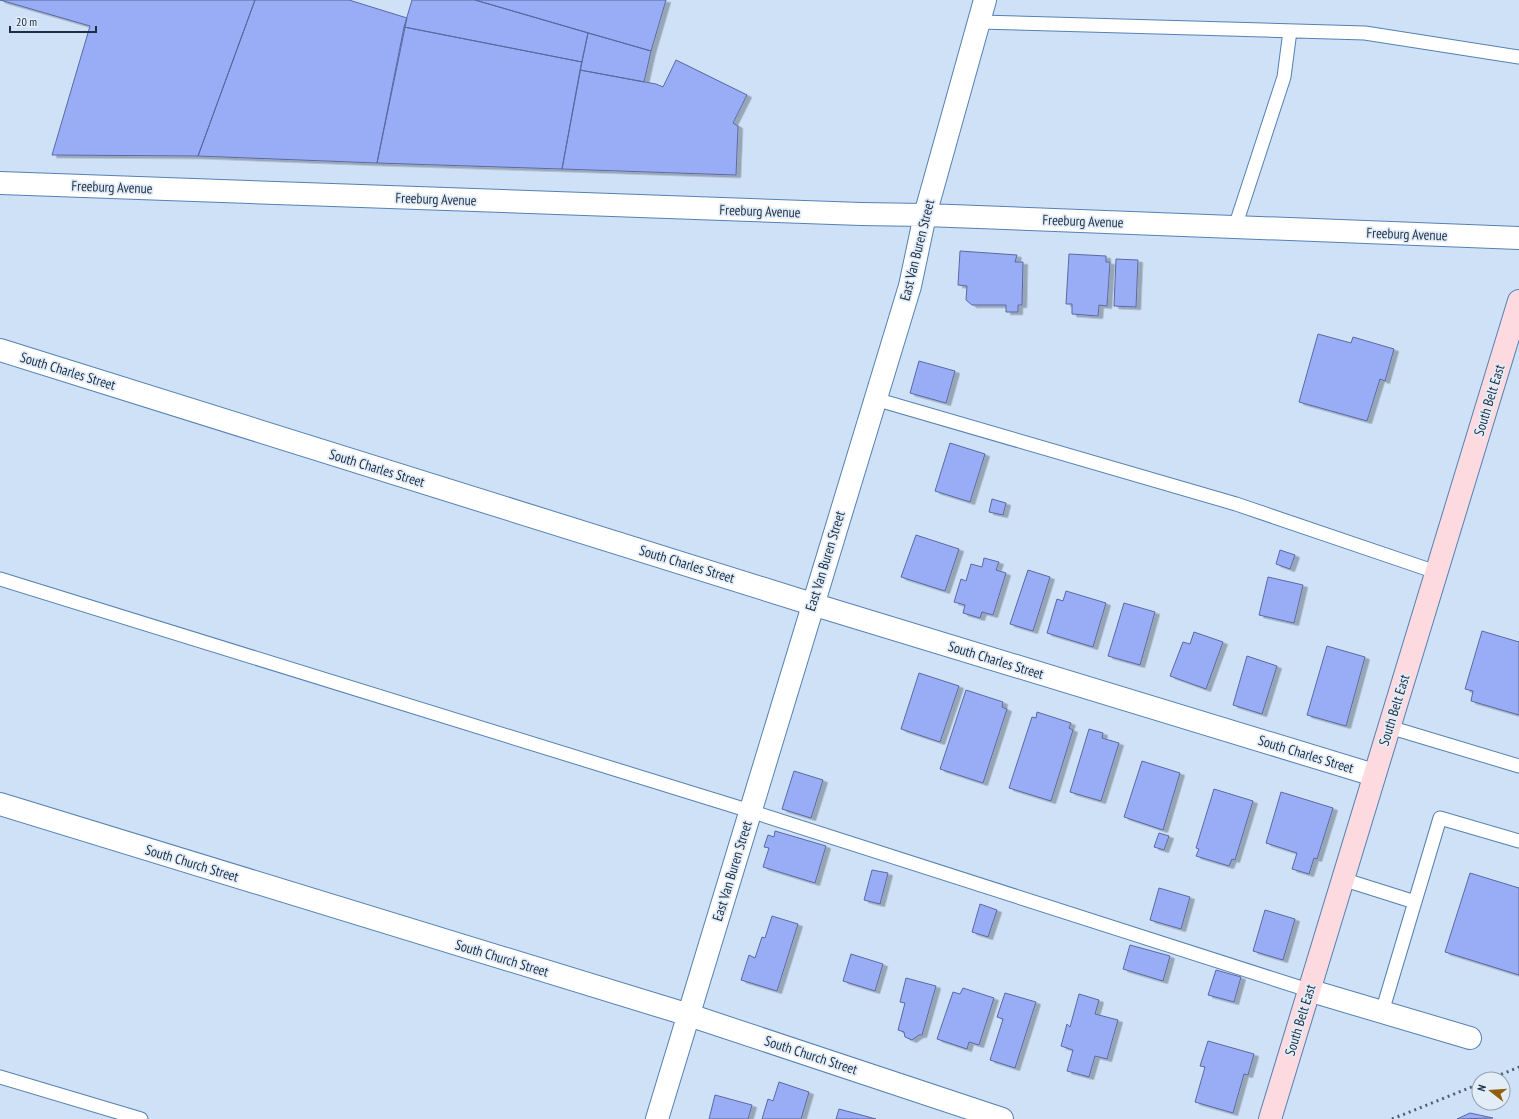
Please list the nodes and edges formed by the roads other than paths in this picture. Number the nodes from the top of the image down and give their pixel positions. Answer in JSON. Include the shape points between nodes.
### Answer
{"nodes":[{"id":1,"x":985,"y":0,"type":"edge"},
{"id":2,"x":979,"y":22,"type":"junction"},
{"id":3,"x":1290,"y":31,"type":"junction"},
{"id":4,"x":1519,"y":57,"type":"edge"},
{"id":5,"x":0,"y":183,"type":"edge"},
{"id":6,"x":925,"y":214,"type":"junction"},
{"id":7,"x":1235,"y":227,"type":"junction"},
{"id":8,"x":1519,"y":238,"type":"edge"},
{"id":9,"x":1519,"y":301,"type":"edge"},
{"id":10,"x":0,"y":350,"type":"edge"},
{"id":11,"x":875,"y":399,"type":"junction"},
{"id":12,"x":1436,"y":572,"type":"junction"},
{"id":13,"x":0,"y":579,"type":"edge"},
{"id":14,"x":812,"y":604,"type":"junction"},
{"id":15,"x":1389,"y":727,"type":"junction"},
{"id":16,"x":1519,"y":766,"type":"edge"},
{"id":17,"x":1374,"y":775,"type":"junction"},
{"id":18,"x":0,"y":804,"type":"edge"},
{"id":19,"x":750,"y":811,"type":"junction"},
{"id":20,"x":1519,"y":841,"type":"edge"},
{"id":21,"x":1342,"y":879,"type":"junction"},
{"id":22,"x":1415,"y":902,"type":"junction"},
{"id":23,"x":1308,"y":990,"type":"junction"},
{"id":24,"x":1382,"y":1012,"type":"junction"},
{"id":25,"x":689,"y":1015,"type":"junction"},
{"id":26,"x":1470,"y":1038,"type":"dead end"},
{"id":27,"x":0,"y":1077,"type":"edge"},
{"id":28,"x":1274,"y":1114,"type":"edge"},
{"id":29,"x":141,"y":1119,"type":"edge"},
{"id":30,"x":657,"y":1119,"type":"edge"},
{"id":31,"x":1002,"y":1119,"type":"edge"}],
"edges":[{"from":1,"to":2,"type":"street","name":"East Van Buren Street"},
{"from":2,"to":3,"type":"lane"},
{"from":2,"to":6,"type":"street","name":"East Van Buren Street"},
{"from":3,"to":4,"type":"lane","via":[[1365,33]]},
{"from":3,"to":7,"type":"lane","via":[[1284,77]]},
{"from":5,"to":6,"type":"street","name":"Freeburg Avenue","via":[[861,214]]},
{"from":6,"to":7,"type":"street","name":"Freeburg Avenue"},
{"from":6,"to":11,"type":"street","name":"East Van Buren Street","via":[[910,286]]},
{"from":7,"to":8,"type":"street","name":"Freeburg Avenue"},
{"from":9,"to":12,"type":"main road","name":"South Belt East"},
{"from":10,"to":14,"type":"street","name":"South Charles Street"},
{"from":11,"to":12,"type":"lane","via":[[1236,504]]},
{"from":11,"to":14,"type":"street","name":"East Van Buren Street"},
{"from":12,"to":15,"type":"main road","name":"South Belt East"},
{"from":13,"to":19,"type":"lane"},
{"from":14,"to":17,"type":"street","name":"South Charles Street"},
{"from":14,"to":19,"type":"street","name":"East Van Buren Street"},
{"from":15,"to":16,"type":"lane"},
{"from":15,"to":17,"type":"main road","name":"South Belt East"},
{"from":17,"to":21,"type":"main road","name":"South Belt East"},
{"from":18,"to":25,"type":"street","name":"South Church Street"},
{"from":19,"to":23,"type":"lane"},
{"from":19,"to":25,"type":"street","name":"East Van Buren Street"},
{"from":20,"to":22,"type":"lane","via":[[1440,818]]},
{"from":21,"to":22,"type":"lane"},
{"from":21,"to":23,"type":"main road","name":"South Belt East"},
{"from":22,"to":24,"type":"lane"},
{"from":23,"to":24,"type":"street"},
{"from":23,"to":28,"type":"main road","name":"South Belt East"},
{"from":24,"to":26,"type":"street"},
{"from":25,"to":30,"type":"street","name":"East Van Buren Street"},
{"from":25,"to":31,"type":"street","name":"South Church Street"},
{"from":27,"to":29,"type":"lane"}]}
